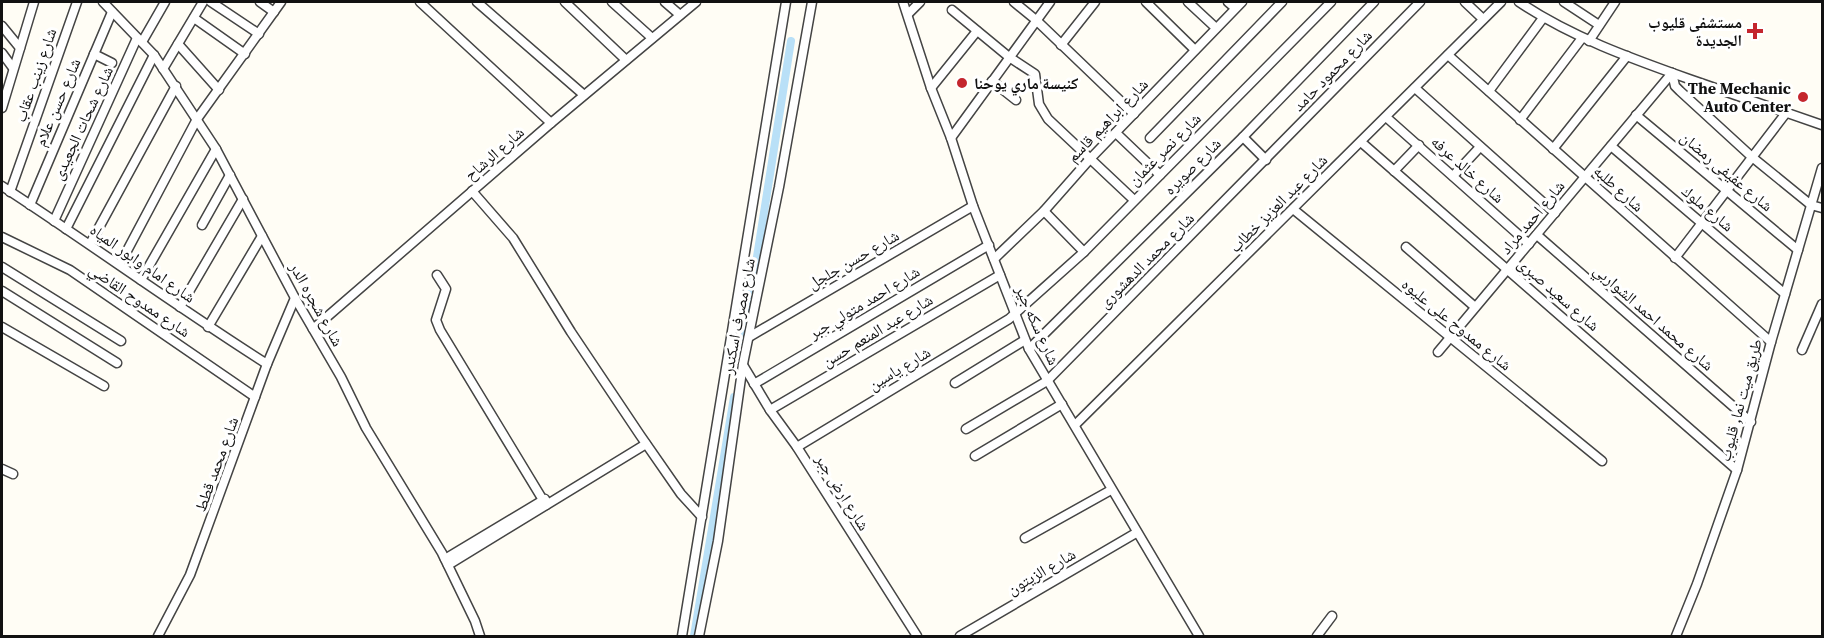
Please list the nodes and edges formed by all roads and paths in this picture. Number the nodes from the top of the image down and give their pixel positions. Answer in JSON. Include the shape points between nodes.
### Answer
{"nodes":[{"id":1,"x":24,"y":2,"type":"edge"},
{"id":2,"x":77,"y":2,"type":"edge"},
{"id":3,"x":103,"y":2,"type":"edge"},
{"id":4,"x":165,"y":2,"type":"edge"},
{"id":5,"x":203,"y":2,"type":"edge"},
{"id":6,"x":212,"y":2,"type":"edge"},
{"id":7,"x":260,"y":2,"type":"edge"},
{"id":8,"x":282,"y":2,"type":"edge"},
{"id":9,"x":420,"y":2,"type":"edge"},
{"id":10,"x":477,"y":2,"type":"edge"},
{"id":11,"x":565,"y":2,"type":"edge"},
{"id":12,"x":612,"y":2,"type":"edge"},
{"id":13,"x":665,"y":2,"type":"edge"},
{"id":14,"x":696,"y":2,"type":"edge"},
{"id":15,"x":786,"y":2,"type":"edge"},
{"id":16,"x":812,"y":2,"type":"edge"},
{"id":17,"x":903,"y":2,"type":"edge"},
{"id":18,"x":920,"y":2,"type":"edge"},
{"id":19,"x":1014,"y":2,"type":"edge"},
{"id":20,"x":1050,"y":2,"type":"edge"},
{"id":21,"x":1095,"y":2,"type":"edge"},
{"id":22,"x":1146,"y":2,"type":"edge"},
{"id":23,"x":1188,"y":2,"type":"edge"},
{"id":24,"x":1282,"y":2,"type":"edge"},
{"id":25,"x":1331,"y":2,"type":"edge"},
{"id":26,"x":1374,"y":2,"type":"edge"},
{"id":27,"x":1420,"y":2,"type":"edge"},
{"id":28,"x":1465,"y":2,"type":"edge"},
{"id":29,"x":1501,"y":2,"type":"edge"},
{"id":30,"x":1519,"y":2,"type":"edge"},
{"id":31,"x":1564,"y":2,"type":"edge"},
{"id":32,"x":1615,"y":2,"type":"edge"},
{"id":33,"x":1235,"y":4,"type":"edge"},
{"id":34,"x":33,"y":5,"type":"edge"},
{"id":35,"x":952,"y":10,"type":"dead end"},
{"id":36,"x":112,"y":12,"type":"junction"},
{"id":37,"x":274,"y":12,"type":"junction"},
{"id":38,"x":908,"y":14,"type":"junction"},
{"id":39,"x":680,"y":15,"type":"junction"},
{"id":40,"x":194,"y":18,"type":"junction"},
{"id":41,"x":1543,"y":18,"type":"junction"},
{"id":42,"x":1483,"y":19,"type":"junction"},
{"id":43,"x":1036,"y":20,"type":"junction"},
{"id":44,"x":1599,"y":25,"type":"junction"},
{"id":45,"x":2,"y":26,"type":"edge"},
{"id":46,"x":1216,"y":28,"type":"junction"},
{"id":47,"x":977,"y":31,"type":"junction"},
{"id":48,"x":259,"y":34,"type":"junction"},
{"id":49,"x":652,"y":38,"type":"junction"},
{"id":50,"x":140,"y":40,"type":"junction"},
{"id":51,"x":1586,"y":40,"type":"junction"},
{"id":52,"x":178,"y":44,"type":"junction"},
{"id":53,"x":1061,"y":45,"type":"junction"},
{"id":54,"x":20,"y":48,"type":"junction"},
{"id":55,"x":1195,"y":50,"type":"junction"},
{"id":56,"x":2,"y":53,"type":"edge"},
{"id":57,"x":94,"y":54,"type":"junction"},
{"id":58,"x":245,"y":54,"type":"junction"},
{"id":59,"x":154,"y":55,"type":"junction"},
{"id":60,"x":1448,"y":55,"type":"junction"},
{"id":61,"x":1627,"y":56,"type":"junction"},
{"id":62,"x":1009,"y":57,"type":"junction"},
{"id":63,"x":626,"y":60,"type":"junction"},
{"id":64,"x":112,"y":63,"type":"dead end"},
{"id":65,"x":13,"y":69,"type":"junction"},
{"id":66,"x":164,"y":69,"type":"junction"},
{"id":67,"x":1672,"y":73,"type":"junction"},
{"id":68,"x":992,"y":81,"type":"junction"},
{"id":69,"x":176,"y":86,"type":"junction"},
{"id":70,"x":931,"y":88,"type":"junction"},
{"id":71,"x":1415,"y":88,"type":"junction"},
{"id":72,"x":219,"y":90,"type":"junction"},
{"id":73,"x":1489,"y":91,"type":"junction"},
{"id":74,"x":584,"y":96,"type":"junction"},
{"id":75,"x":1016,"y":100,"type":"dead end"},
{"id":76,"x":2,"y":108,"type":"edge"},
{"id":77,"x":1786,"y":113,"type":"junction"},
{"id":78,"x":1134,"y":114,"type":"junction"},
{"id":79,"x":1636,"y":115,"type":"junction"},
{"id":80,"x":1386,"y":117,"type":"junction"},
{"id":81,"x":197,"y":119,"type":"junction"},
{"id":82,"x":1520,"y":120,"type":"junction"},
{"id":83,"x":551,"y":123,"type":"junction"},
{"id":84,"x":1822,"y":125,"type":"edge"},
{"id":85,"x":1116,"y":133,"type":"junction"},
{"id":86,"x":1243,"y":137,"type":"junction"},
{"id":87,"x":951,"y":138,"type":"junction"},
{"id":88,"x":1150,"y":138,"type":"dead end"},
{"id":89,"x":1361,"y":142,"type":"junction"},
{"id":90,"x":1419,"y":145,"type":"junction"},
{"id":91,"x":1611,"y":146,"type":"junction"},
{"id":92,"x":1480,"y":147,"type":"junction"},
{"id":93,"x":216,"y":149,"type":"junction"},
{"id":94,"x":1554,"y":149,"type":"junction"},
{"id":95,"x":1752,"y":157,"type":"junction"},
{"id":96,"x":1089,"y":160,"type":"junction"},
{"id":97,"x":1266,"y":160,"type":"junction"},
{"id":98,"x":1822,"y":168,"type":"edge"},
{"id":99,"x":1394,"y":171,"type":"junction"},
{"id":100,"x":230,"y":175,"type":"junction"},
{"id":101,"x":1160,"y":175,"type":"junction"},
{"id":102,"x":1453,"y":176,"type":"junction"},
{"id":103,"x":1585,"y":177,"type":"junction"},
{"id":104,"x":2,"y":186,"type":"edge"},
{"id":105,"x":472,"y":191,"type":"junction"},
{"id":106,"x":1727,"y":191,"type":"junction"},
{"id":107,"x":10,"y":192,"type":"junction"},
{"id":108,"x":243,"y":199,"type":"junction"},
{"id":109,"x":1134,"y":200,"type":"junction"},
{"id":110,"x":30,"y":205,"type":"junction"},
{"id":111,"x":1811,"y":205,"type":"junction"},
{"id":112,"x":973,"y":206,"type":"junction"},
{"id":113,"x":1822,"y":208,"type":"edge"},
{"id":114,"x":1293,"y":209,"type":"junction"},
{"id":115,"x":1044,"y":211,"type":"junction"},
{"id":116,"x":1555,"y":213,"type":"junction"},
{"id":117,"x":54,"y":221,"type":"junction"},
{"id":118,"x":1702,"y":223,"type":"junction"},
{"id":119,"x":202,"y":225,"type":"dead end"},
{"id":120,"x":66,"y":229,"type":"junction"},
{"id":121,"x":1537,"y":235,"type":"junction"},
{"id":122,"x":262,"y":236,"type":"junction"},
{"id":123,"x":2,"y":237,"type":"edge"},
{"id":124,"x":90,"y":244,"type":"junction"},
{"id":125,"x":1528,"y":244,"type":"junction"},
{"id":126,"x":989,"y":245,"type":"junction"},
{"id":127,"x":1406,"y":247,"type":"dead end"},
{"id":128,"x":1798,"y":250,"type":"junction"},
{"id":129,"x":1084,"y":252,"type":"junction"},
{"id":130,"x":1676,"y":258,"type":"junction"},
{"id":131,"x":994,"y":259,"type":"junction"},
{"id":132,"x":120,"y":264,"type":"junction"},
{"id":133,"x":2,"y":267,"type":"edge"},
{"id":134,"x":1507,"y":269,"type":"junction"},
{"id":135,"x":436,"y":275,"type":"dead end"},
{"id":136,"x":1000,"y":275,"type":"junction"},
{"id":137,"x":141,"y":280,"type":"junction"},
{"id":138,"x":2,"y":291,"type":"edge"},
{"id":139,"x":1785,"y":294,"type":"junction"},
{"id":140,"x":295,"y":298,"type":"junction"},
{"id":141,"x":1822,"y":304,"type":"edge"},
{"id":142,"x":180,"y":307,"type":"junction"},
{"id":143,"x":1475,"y":308,"type":"junction"},
{"id":144,"x":1015,"y":313,"type":"junction"},
{"id":145,"x":2,"y":327,"type":"edge"},
{"id":146,"x":208,"y":327,"type":"junction"},
{"id":147,"x":313,"y":329,"type":"junction"},
{"id":148,"x":748,"y":337,"type":"junction"},
{"id":149,"x":1450,"y":338,"type":"junction"},
{"id":150,"x":1025,"y":340,"type":"junction"},
{"id":151,"x":121,"y":341,"type":"dead end"},
{"id":152,"x":1771,"y":342,"type":"junction"},
{"id":153,"x":1029,"y":350,"type":"junction"},
{"id":154,"x":1802,"y":351,"type":"dead end"},
{"id":155,"x":1438,"y":352,"type":"dead end"},
{"id":156,"x":117,"y":363,"type":"dead end"},
{"id":157,"x":267,"y":364,"type":"junction"},
{"id":158,"x":743,"y":364,"type":"junction"},
{"id":159,"x":1047,"y":381,"type":"junction"},
{"id":160,"x":955,"y":383,"type":"dead end"},
{"id":161,"x":754,"y":384,"type":"junction"},
{"id":162,"x":104,"y":386,"type":"dead end"},
{"id":163,"x":255,"y":397,"type":"junction"},
{"id":164,"x":1062,"y":404,"type":"junction"},
{"id":165,"x":770,"y":411,"type":"junction"},
{"id":166,"x":1751,"y":422,"type":"junction"},
{"id":167,"x":1075,"y":425,"type":"junction"},
{"id":168,"x":966,"y":429,"type":"dead end"},
{"id":169,"x":645,"y":442,"type":"junction"},
{"id":170,"x":797,"y":447,"type":"junction"},
{"id":171,"x":975,"y":456,"type":"dead end"},
{"id":172,"x":1602,"y":461,"type":"dead end"},
{"id":173,"x":2,"y":469,"type":"edge"},
{"id":174,"x":1737,"y":470,"type":"junction"},
{"id":175,"x":13,"y":474,"type":"dead end"},
{"id":176,"x":1111,"y":490,"type":"junction"},
{"id":177,"x":544,"y":503,"type":"junction"},
{"id":178,"x":702,"y":517,"type":"junction"},
{"id":179,"x":1136,"y":532,"type":"junction"},
{"id":180,"x":1025,"y":538,"type":"dead end"},
{"id":181,"x":447,"y":562,"type":"junction"},
{"id":182,"x":1332,"y":616,"type":"dead end"},
{"id":183,"x":158,"y":636,"type":"edge"},
{"id":184,"x":480,"y":636,"type":"edge"},
{"id":185,"x":682,"y":636,"type":"edge"},
{"id":186,"x":699,"y":636,"type":"edge"},
{"id":187,"x":917,"y":636,"type":"edge"},
{"id":188,"x":960,"y":636,"type":"edge"},
{"id":189,"x":1199,"y":636,"type":"edge"},
{"id":190,"x":1317,"y":636,"type":"edge"},
{"id":191,"x":1676,"y":636,"type":"edge"}],
"edges":[{"from":1,"to":34,"type":"street"},
{"from":2,"to":107,"type":"street","name":"شارع زينب عقاب"},
{"from":3,"to":36,"type":"street","name":"شارع شجره الدر"},
{"from":4,"to":50,"type":"street","name":"شارع شحات الجعيدى"},
{"from":5,"to":40,"type":"street"},
{"from":6,"to":48,"type":"street"},
{"from":7,"to":37,"type":"street"},
{"from":8,"to":37,"type":"street"},
{"from":9,"to":83,"type":"street"},
{"from":10,"to":74,"type":"street"},
{"from":11,"to":63,"type":"street"},
{"from":12,"to":49,"type":"street"},
{"from":13,"to":39,"type":"street"},
{"from":14,"to":39,"type":"street","name":"شارع الرشاح"},
{"from":15,"to":178,"type":"street","name":"شارع مصرف اسكندر"},
{"from":16,"to":148,"type":"street","name":"شارع مصرف اسكندر"},
{"from":17,"to":38,"type":"street","name":"شارع سكه جير"},
{"from":18,"to":38,"type":"street"},
{"from":19,"to":43,"type":"street"},
{"from":20,"to":43,"type":"street"},
{"from":21,"to":53,"type":"street"},
{"from":22,"to":55,"type":"street"},
{"from":23,"to":46,"type":"street"},
{"from":24,"to":88,"type":"street"},
{"from":25,"to":101,"type":"street","name":"شارع نصر عثمان"},
{"from":26,"to":86,"type":"street","name":"شارع صويره"},
{"from":27,"to":97,"type":"street","name":"شارع محمود حامد"},
{"from":28,"to":42,"type":"street"},
{"from":29,"to":42,"type":"street","name":"شارع عبد العزيز خطاب"},
{"from":30,"to":41,"type":"street"},
{"from":31,"to":44,"type":"street"},
{"from":32,"to":44,"type":"street"},
{"from":33,"to":46,"type":"street","name":"شارع ابراهيم قاسم"},
{"from":34,"to":54,"type":"street"},
{"from":35,"to":47,"type":"street"},
{"from":36,"to":50,"type":"street","name":"شارع شجره الدر"},
{"from":36,"to":57,"type":"street","name":"شارع حسن علام"},
{"from":37,"to":48,"type":"street"},
{"from":38,"to":70,"type":"street","name":"شارع سكه جير"},
{"from":39,"to":49,"type":"street","name":"شارع الرشاح"},
{"from":40,"to":52,"type":"street"},
{"from":40,"to":58,"type":"street"},
{"from":41,"to":51,"type":"street"},
{"from":41,"to":73,"type":"street"},
{"from":42,"to":60,"type":"street","name":"شارع عبد العزيز خطاب"},
{"from":43,"to":53,"type":"street"},
{"from":43,"to":62,"type":"street"},
{"from":44,"to":51,"type":"street"},
{"from":45,"to":54,"type":"street"},
{"from":46,"to":55,"type":"street","name":"شارع ابراهيم قاسم"},
{"from":47,"to":62,"type":"street"},
{"from":47,"to":70,"type":"street"},
{"from":48,"to":58,"type":"street"},
{"from":49,"to":63,"type":"street","name":"شارع الرشاح"},
{"from":50,"to":59,"type":"street","name":"شارع شجره الدر"},
{"from":50,"to":117,"type":"street","name":"شارع شحات الجعيدى"},
{"from":51,"to":61,"type":"street"},
{"from":51,"to":82,"type":"street"},
{"from":52,"to":66,"type":"street"},
{"from":52,"to":72,"type":"street"},
{"from":53,"to":78,"type":"street"},
{"from":54,"to":65,"type":"street"},
{"from":55,"to":78,"type":"street","name":"شارع ابراهيم قاسم"},
{"from":56,"to":65,"type":"street"},
{"from":57,"to":64,"type":"street"},
{"from":57,"to":110,"type":"street","name":"شارع حسن علام"},
{"from":58,"to":72,"type":"street"},
{"from":59,"to":66,"type":"street","name":"شارع شجره الدر"},
{"from":59,"to":120,"type":"street"},
{"from":60,"to":71,"type":"street","name":"شارع عبد العزيز خطاب"},
{"from":60,"to":73,"type":"street","name":"شارع طلبه"},
{"from":61,"to":67,"type":"street"},
{"from":61,"to":94,"type":"street"},
{"from":62,"to":68,"type":"street"},
{"from":62,"to":96,"type":"street","via":[[1035,74],[1042,111]]},
{"from":63,"to":74,"type":"street","name":"شارع الرشاح"},
{"from":65,"to":76,"type":"street"},
{"from":66,"to":69,"type":"street","name":"شارع شجره الدر"},
{"from":67,"to":77,"type":"street"},
{"from":67,"to":79,"type":"street","name":"شارع احمد مراد"},
{"from":67,"to":95,"type":"street","via":[[1675,86]]},
{"from":68,"to":75,"type":"street"},
{"from":68,"to":87,"type":"street"},
{"from":69,"to":81,"type":"street","name":"شارع شجره الدر"},
{"from":69,"to":124,"type":"street"},
{"from":70,"to":87,"type":"street","name":"شارع سكه جير"},
{"from":71,"to":80,"type":"street","name":"شارع عبد العزيز خطاب"},
{"from":71,"to":92,"type":"street"},
{"from":72,"to":81,"type":"street"},
{"from":73,"to":82,"type":"street","name":"شارع طلبه"},
{"from":74,"to":83,"type":"street","name":"شارع الرشاح"},
{"from":77,"to":84,"type":"street"},
{"from":77,"to":95,"type":"street"},
{"from":78,"to":85,"type":"street","name":"شارع ابراهيم قاسم"},
{"from":79,"to":91,"type":"street","name":"شارع احمد مراد"},
{"from":79,"to":106,"type":"street","name":"شارع عفيفى رمضان"},
{"from":80,"to":89,"type":"street","name":"شارع عبد العزيز خطاب"},
{"from":80,"to":90,"type":"street","name":"شارع خالد عرفه"},
{"from":81,"to":93,"type":"street","name":"شارع شجره الدر"},
{"from":81,"to":132,"type":"street"},
{"from":82,"to":94,"type":"street","name":"شارع طلبه"},
{"from":83,"to":105,"type":"street","name":"شارع الرشاح"},
{"from":85,"to":96,"type":"street","name":"شارع ابراهيم قاسم"},
{"from":85,"to":101,"type":"street"},
{"from":86,"to":97,"type":"street"},
{"from":86,"to":153,"type":"street","name":"شارع صويره"},
{"from":87,"to":112,"type":"street","name":"شارع سكه جير"},
{"from":89,"to":99,"type":"street","name":"شارع سعيد صبرى"},
{"from":89,"to":114,"type":"street","name":"شارع عبد العزيز خطاب"},
{"from":90,"to":99,"type":"street"},
{"from":90,"to":102,"type":"street","name":"شارع خالد عرفه"},
{"from":91,"to":103,"type":"street","name":"شارع احمد مراد"},
{"from":91,"to":118,"type":"street","name":"شارع ملوك"},
{"from":92,"to":102,"type":"street"},
{"from":92,"to":116,"type":"street"},
{"from":93,"to":100,"type":"street","name":"شارع شجره الدر"},
{"from":93,"to":137,"type":"street"},
{"from":94,"to":103,"type":"street","name":"شارع طلبه"},
{"from":95,"to":106,"type":"street"},
{"from":95,"to":111,"type":"street"},
{"from":96,"to":109,"type":"street"},
{"from":96,"to":115,"type":"street","name":"شارع ابراهيم قاسم"},
{"from":97,"to":159,"type":"street","name":"شارع محمد الدهشورى"},
{"from":98,"to":111,"type":"street","name":"طريق ميت نما, قليوب"},
{"from":99,"to":134,"type":"street","name":"شارع سعيد صبرى"},
{"from":100,"to":108,"type":"street","name":"شارع شجره الدر"},
{"from":100,"to":119,"type":"street"},
{"from":101,"to":109,"type":"street","name":"شارع نصر عثمان"},
{"from":102,"to":125,"type":"street","name":"شارع خالد عرفه"},
{"from":103,"to":116,"type":"street","name":"شارع احمد مراد"},
{"from":103,"to":130,"type":"street","name":"شارع طلبه"},
{"from":104,"to":107,"type":"street","name":"شارع امام وابور المياه"},
{"from":105,"to":147,"type":"street","name":"شارع الرشاح"},
{"from":105,"to":169,"type":"street","via":[[513,238]]},
{"from":106,"to":118,"type":"street"},
{"from":106,"to":128,"type":"street","name":"شارع عفيفى رمضان"},
{"from":107,"to":110,"type":"street","name":"شارع امام وابور المياه"},
{"from":108,"to":122,"type":"street","name":"شارع شجره الدر"},
{"from":108,"to":142,"type":"street"},
{"from":109,"to":129,"type":"street","name":"شارع نصر عثمان"},
{"from":110,"to":117,"type":"street","name":"شارع امام وابور المياه"},
{"from":111,"to":113,"type":"street"},
{"from":111,"to":128,"type":"street","name":"طريق ميت نما, قليوب"},
{"from":112,"to":126,"type":"street","name":"شارع سكه جير"},
{"from":112,"to":148,"type":"street","name":"شارع حسن جلجل"},
{"from":114,"to":149,"type":"street","name":"شارع ممدوح على عليوه"},
{"from":114,"to":167,"type":"street","name":"شارع عبد العزيز خطاب"},
{"from":115,"to":129,"type":"street"},
{"from":115,"to":131,"type":"street","name":"شارع ابراهيم قاسم"},
{"from":116,"to":121,"type":"street","name":"شارع احمد مراد"},
{"from":117,"to":120,"type":"street","name":"شارع امام وابور المياه"},
{"from":118,"to":130,"type":"street"},
{"from":118,"to":139,"type":"street","name":"شارع ملوك"},
{"from":120,"to":124,"type":"street","name":"شارع امام وابور المياه"},
{"from":121,"to":125,"type":"street","name":"شارع احمد مراد"},
{"from":121,"to":166,"type":"street","name":"شارع محمد احمد الشواربي"},
{"from":122,"to":140,"type":"street","name":"شارع شجره الدر"},
{"from":122,"to":146,"type":"street"},
{"from":123,"to":163,"type":"street","name":"شارع ممدوح القاضي","via":[[70,270]]},
{"from":124,"to":132,"type":"street","name":"شارع امام وابور المياه"},
{"from":125,"to":134,"type":"street","name":"شارع احمد مراد"},
{"from":126,"to":131,"type":"street","name":"شارع سكه جير"},
{"from":126,"to":161,"type":"street","name":"شارع احمد متولي جبر"},
{"from":127,"to":143,"type":"street"},
{"from":128,"to":139,"type":"street","name":"طريق ميت نما, قليوب"},
{"from":129,"to":144,"type":"street","name":"شارع نصر عثمان"},
{"from":130,"to":152,"type":"street","name":"شارع طلبه"},
{"from":131,"to":136,"type":"street","name":"شارع سكه جير"},
{"from":132,"to":137,"type":"street","name":"شارع امام وابور المياه"},
{"from":133,"to":151,"type":"street"},
{"from":134,"to":143,"type":"street","name":"شارع احمد مراد"},
{"from":134,"to":174,"type":"street","name":"شارع سعيد صبرى"},
{"from":135,"to":177,"type":"street","via":[[446,289],[436,320],[440,330]]},
{"from":136,"to":144,"type":"street","name":"شارع سكه جير"},
{"from":136,"to":165,"type":"street","name":"شارع عبد المنعم حسن"},
{"from":137,"to":142,"type":"street","name":"شارع امام وابور المياه"},
{"from":138,"to":156,"type":"street"},
{"from":139,"to":152,"type":"street","name":"طريق ميت نما, قليوب"},
{"from":140,"to":147,"type":"street","name":"شارع شجره الدر"},
{"from":140,"to":157,"type":"street","name":"شارع محمد قطط"},
{"from":141,"to":154,"type":"street"},
{"from":142,"to":146,"type":"street","name":"شارع امام وابور المياه"},
{"from":143,"to":149,"type":"street","name":"شارع احمد مراد"},
{"from":144,"to":150,"type":"street","name":"شارع سكه جير"},
{"from":144,"to":170,"type":"street","name":"شارع ياسين"},
{"from":145,"to":162,"type":"street"},
{"from":146,"to":157,"type":"street","name":"شارع امام وابور المياه"},
{"from":147,"to":181,"type":"street","name":"شارع شجره الدر","via":[[366,428]]},
{"from":148,"to":158,"type":"street","name":"شارع مصرف اسكندر"},
{"from":149,"to":155,"type":"street","name":"شارع احمد مراد"},
{"from":149,"to":172,"type":"street","name":"شارع ممدوح على عليوه"},
{"from":150,"to":153,"type":"street","name":"شارع سكه جير"},
{"from":150,"to":160,"type":"street"},
{"from":152,"to":166,"type":"street","name":"طريق ميت نما, قليوب"},
{"from":153,"to":159,"type":"street","name":"شارع سكه جير"},
{"from":157,"to":163,"type":"street","name":"شارع محمد قطط"},
{"from":158,"to":161,"type":"street","name":"شارع ارض جبر"},
{"from":158,"to":186,"type":"street","name":"شارع مصرف اسكندر","via":[[718,541]]},
{"from":159,"to":164,"type":"street","name":"شارع سكه جير"},
{"from":159,"to":168,"type":"street","name":"شارع محمد الدهشورى"},
{"from":161,"to":165,"type":"street","name":"شارع ارض جبر"},
{"from":163,"to":183,"type":"street","name":"شارع محمد قطط","via":[[190,575]]},
{"from":164,"to":167,"type":"street","name":"شارع سكه جير"},
{"from":164,"to":171,"type":"street"},
{"from":165,"to":170,"type":"street","name":"شارع ارض جبر"},
{"from":166,"to":174,"type":"street","name":"طريق ميت نما, قليوب"},
{"from":167,"to":176,"type":"street","name":"شارع سكه جير"},
{"from":169,"to":177,"type":"street"},
{"from":169,"to":178,"type":"street"},
{"from":170,"to":187,"type":"street","name":"شارع ارض جبر"},
{"from":173,"to":175,"type":"street"},
{"from":174,"to":191,"type":"street","name":"طريق ميت نما, قليوب"},
{"from":176,"to":179,"type":"street","name":"شارع سكه جير"},
{"from":176,"to":180,"type":"street"},
{"from":177,"to":181,"type":"street"},
{"from":178,"to":185,"type":"street","name":"شارع مصرف اسكندر"},
{"from":179,"to":188,"type":"street","name":"شارع الزيتون"},
{"from":179,"to":189,"type":"street","name":"شارع سكه جير"},
{"from":181,"to":184,"type":"street","name":"شارع شجره الدر"},
{"from":182,"to":190,"type":"street"}]}
